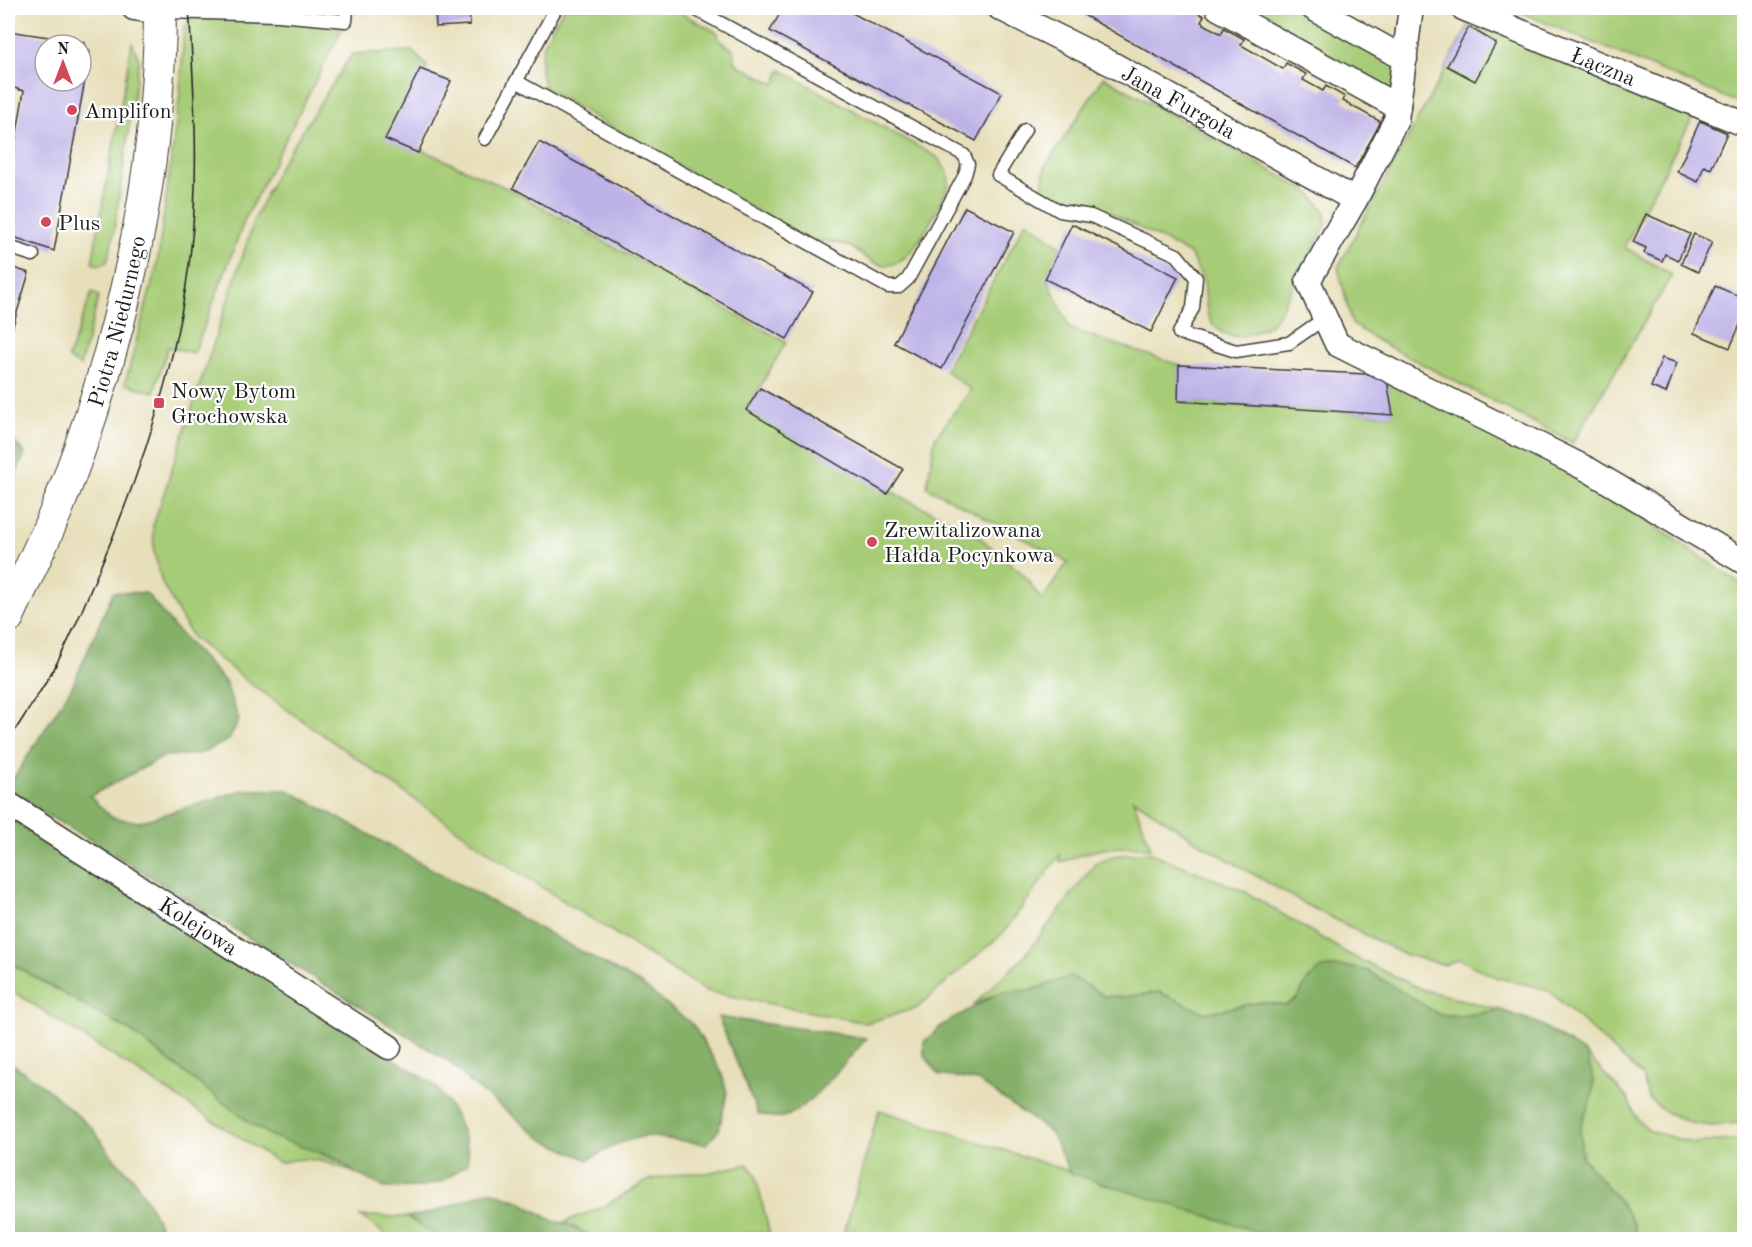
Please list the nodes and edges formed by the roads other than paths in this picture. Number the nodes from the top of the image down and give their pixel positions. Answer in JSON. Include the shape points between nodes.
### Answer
{"nodes":[{"id":1,"x":347,"y":8,"type":"edge"},
{"id":2,"x":556,"y":8,"type":"edge"},
{"id":3,"x":693,"y":8,"type":"edge"},
{"id":4,"x":1000,"y":8,"type":"edge"},
{"id":5,"x":1218,"y":8,"type":"edge"},
{"id":6,"x":1314,"y":8,"type":"edge"},
{"id":7,"x":1411,"y":8,"type":"edge"},
{"id":8,"x":1463,"y":8,"type":"edge"},
{"id":9,"x":151,"y":9,"type":"edge"},
{"id":10,"x":1405,"y":59,"type":"junction"},
{"id":11,"x":516,"y":81,"type":"junction"},
{"id":12,"x":1398,"y":107,"type":"junction"},
{"id":13,"x":1744,"y":124,"type":"edge"},
{"id":14,"x":1025,"y":130,"type":"dead end"},
{"id":15,"x":485,"y":139,"type":"dead end"},
{"id":16,"x":1355,"y":200,"type":"junction"},
{"id":17,"x":8,"y":247,"type":"edge"},
{"id":18,"x":33,"y":255,"type":"dead end"},
{"id":19,"x":1325,"y":318,"type":"junction"},
{"id":20,"x":1744,"y":562,"type":"edge"},
{"id":21,"x":8,"y":617,"type":"edge"},
{"id":22,"x":8,"y":804,"type":"edge"},
{"id":23,"x":389,"y":1047,"type":"dead end"}],
"edges":[{"from":1,"to":9,"type":"lane","via":[[346,21]]},
{"from":2,"to":11,"type":"lane"},
{"from":3,"to":11,"type":"lane","via":[[964,155],[968,164],[965,175],[908,279],[899,287],[888,287]]},
{"from":4,"to":16,"type":"street","name":"Jana Furgoła","via":[[1114,65]]},
{"from":5,"to":12,"type":"street"},
{"from":6,"to":10,"type":"street"},
{"from":7,"to":10,"type":"street"},
{"from":8,"to":13,"type":"street","name":"Łączna"},
{"from":9,"to":21,"type":"street","name":"Piotra Niedurnego","via":[[156,117],[128,284],[102,378],[57,508]]},
{"from":10,"to":12,"type":"street"},
{"from":11,"to":15,"type":"lane"},
{"from":12,"to":16,"type":"street","via":[[1396,120]]},
{"from":14,"to":19,"type":"lane","via":[[998,175],[1060,211],[1091,216],[1177,255],[1196,278],[1193,308],[1179,333],[1236,351],[1289,343]]},
{"from":16,"to":19,"type":"street","via":[[1308,281]]},
{"from":17,"to":18,"type":"lane"},
{"from":19,"to":20,"type":"street","via":[[1337,344],[1589,470]]},
{"from":22,"to":23,"type":"street","name":"Kolejowa"}]}
